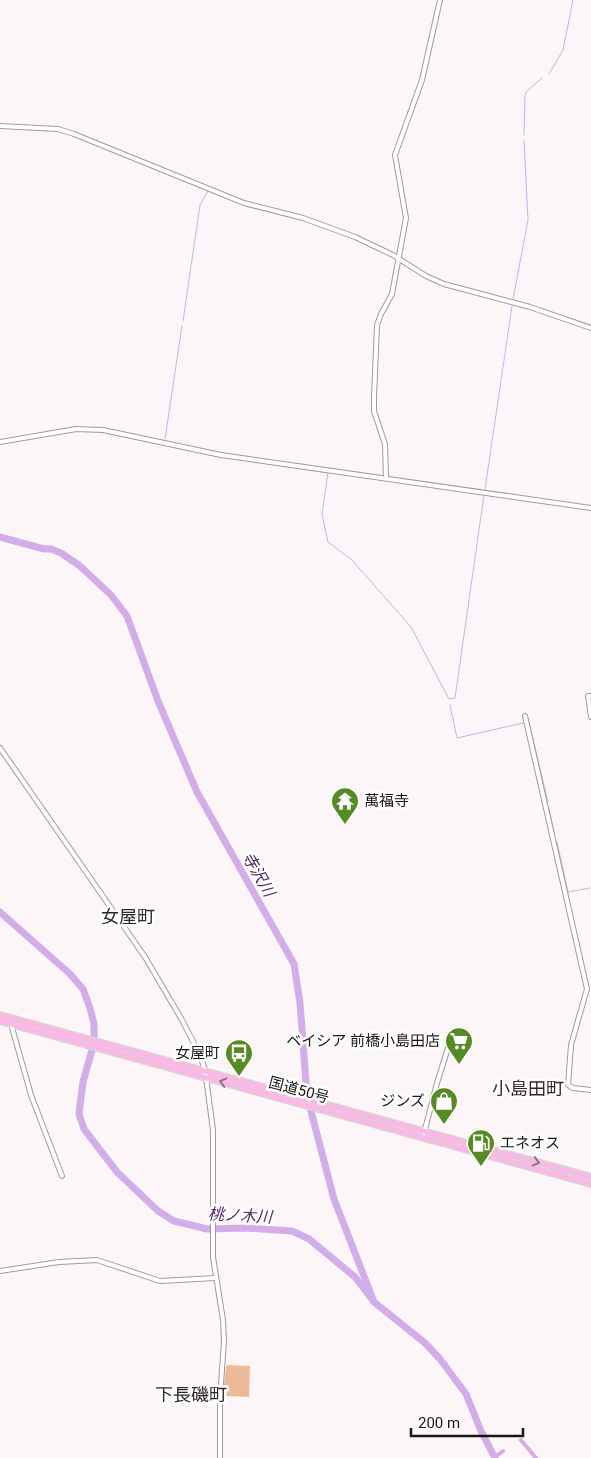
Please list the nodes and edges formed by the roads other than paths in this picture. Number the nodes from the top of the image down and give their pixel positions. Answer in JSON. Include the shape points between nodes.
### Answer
{"nodes":[{"id":1,"x":440,"y":0,"type":"edge"},
{"id":2,"x":0,"y":126,"type":"edge"},
{"id":3,"x":398,"y":258,"type":"junction"},
{"id":4,"x":591,"y":328,"type":"edge"},
{"id":5,"x":0,"y":442,"type":"edge"},
{"id":6,"x":386,"y":478,"type":"junction"},
{"id":7,"x":591,"y":508,"type":"edge"},
{"id":8,"x":591,"y":696,"type":"edge"},
{"id":9,"x":525,"y":716,"type":"dead end"},
{"id":10,"x":591,"y":717,"type":"edge"},
{"id":11,"x":0,"y":748,"type":"edge"},
{"id":12,"x":0,"y":1015,"type":"edge"},
{"id":13,"x":0,"y":1021,"type":"edge"},
{"id":14,"x":11,"y":1024,"type":"junction"},
{"id":15,"x":453,"y":1032,"type":"dead end"},
{"id":16,"x":72,"y":1038,"type":"junction"},
{"id":17,"x":112,"y":1048,"type":"junction"},
{"id":18,"x":205,"y":1070,"type":"junction"},
{"id":19,"x":207,"y":1078,"type":"junction"},
{"id":20,"x":591,"y":1090,"type":"edge"},
{"id":21,"x":303,"y":1102,"type":"junction"},
{"id":22,"x":321,"y":1107,"type":"junction"},
{"id":23,"x":424,"y":1132,"type":"junction"},
{"id":24,"x":62,"y":1176,"type":"dead end"},
{"id":25,"x":591,"y":1177,"type":"edge"},
{"id":26,"x":591,"y":1184,"type":"edge"},
{"id":27,"x":0,"y":1271,"type":"edge"},
{"id":28,"x":215,"y":1278,"type":"junction"},
{"id":29,"x":220,"y":1458,"type":"edge"}],
"edges":[{"from":1,"to":3,"type":"street","via":[[422,80],[395,155],[406,216]]},
{"from":2,"to":3,"type":"street","via":[[58,129],[74,134],[244,203],[336,229]]},
{"from":3,"to":4,"type":"street","via":[[444,284],[530,307]]},
{"from":3,"to":6,"type":"street","via":[[392,294],[376,330],[374,412],[385,444]]},
{"from":5,"to":6,"type":"street","via":[[76,429],[103,430],[221,455]]},
{"from":6,"to":7,"type":"street"},
{"from":8,"to":10,"type":"street","via":[[587,699]]},
{"from":9,"to":20,"type":"street","via":[[587,989],[571,1045],[568,1085]]},
{"from":11,"to":18,"type":"street","via":[[145,957],[182,1020]]},
{"from":12,"to":16,"type":"highway","name":"国道50号"},
{"from":13,"to":14,"type":"highway","name":"国道50号"},
{"from":14,"to":16,"type":"highway","name":"国道50号"},
{"from":14,"to":24,"type":"street","via":[[31,1095]]},
{"from":15,"to":23,"type":"street"},
{"from":16,"to":17,"type":"highway","name":"国道50号"},
{"from":17,"to":18,"type":"highway","name":"国道50号"},
{"from":17,"to":19,"type":"highway","name":"国道50号"},
{"from":18,"to":19,"type":"street"},
{"from":18,"to":21,"type":"highway","name":"国道50号"},
{"from":21,"to":19,"type":"highway","name":"国道50号","one_way":true},
{"from":19,"to":28,"type":"street","via":[[213,1130],[212,1244]]},
{"from":21,"to":22,"type":"highway","name":"国道50号"},
{"from":22,"to":23,"type":"highway","name":"国道50号"},
{"from":22,"to":26,"type":"highway","name":"国道50号"},
{"from":23,"to":25,"type":"highway","name":"国道50号","one_way":true},
{"from":27,"to":28,"type":"street","via":[[98,1260],[160,1281]]},
{"from":28,"to":29,"type":"street","via":[[224,1341]]}]}
